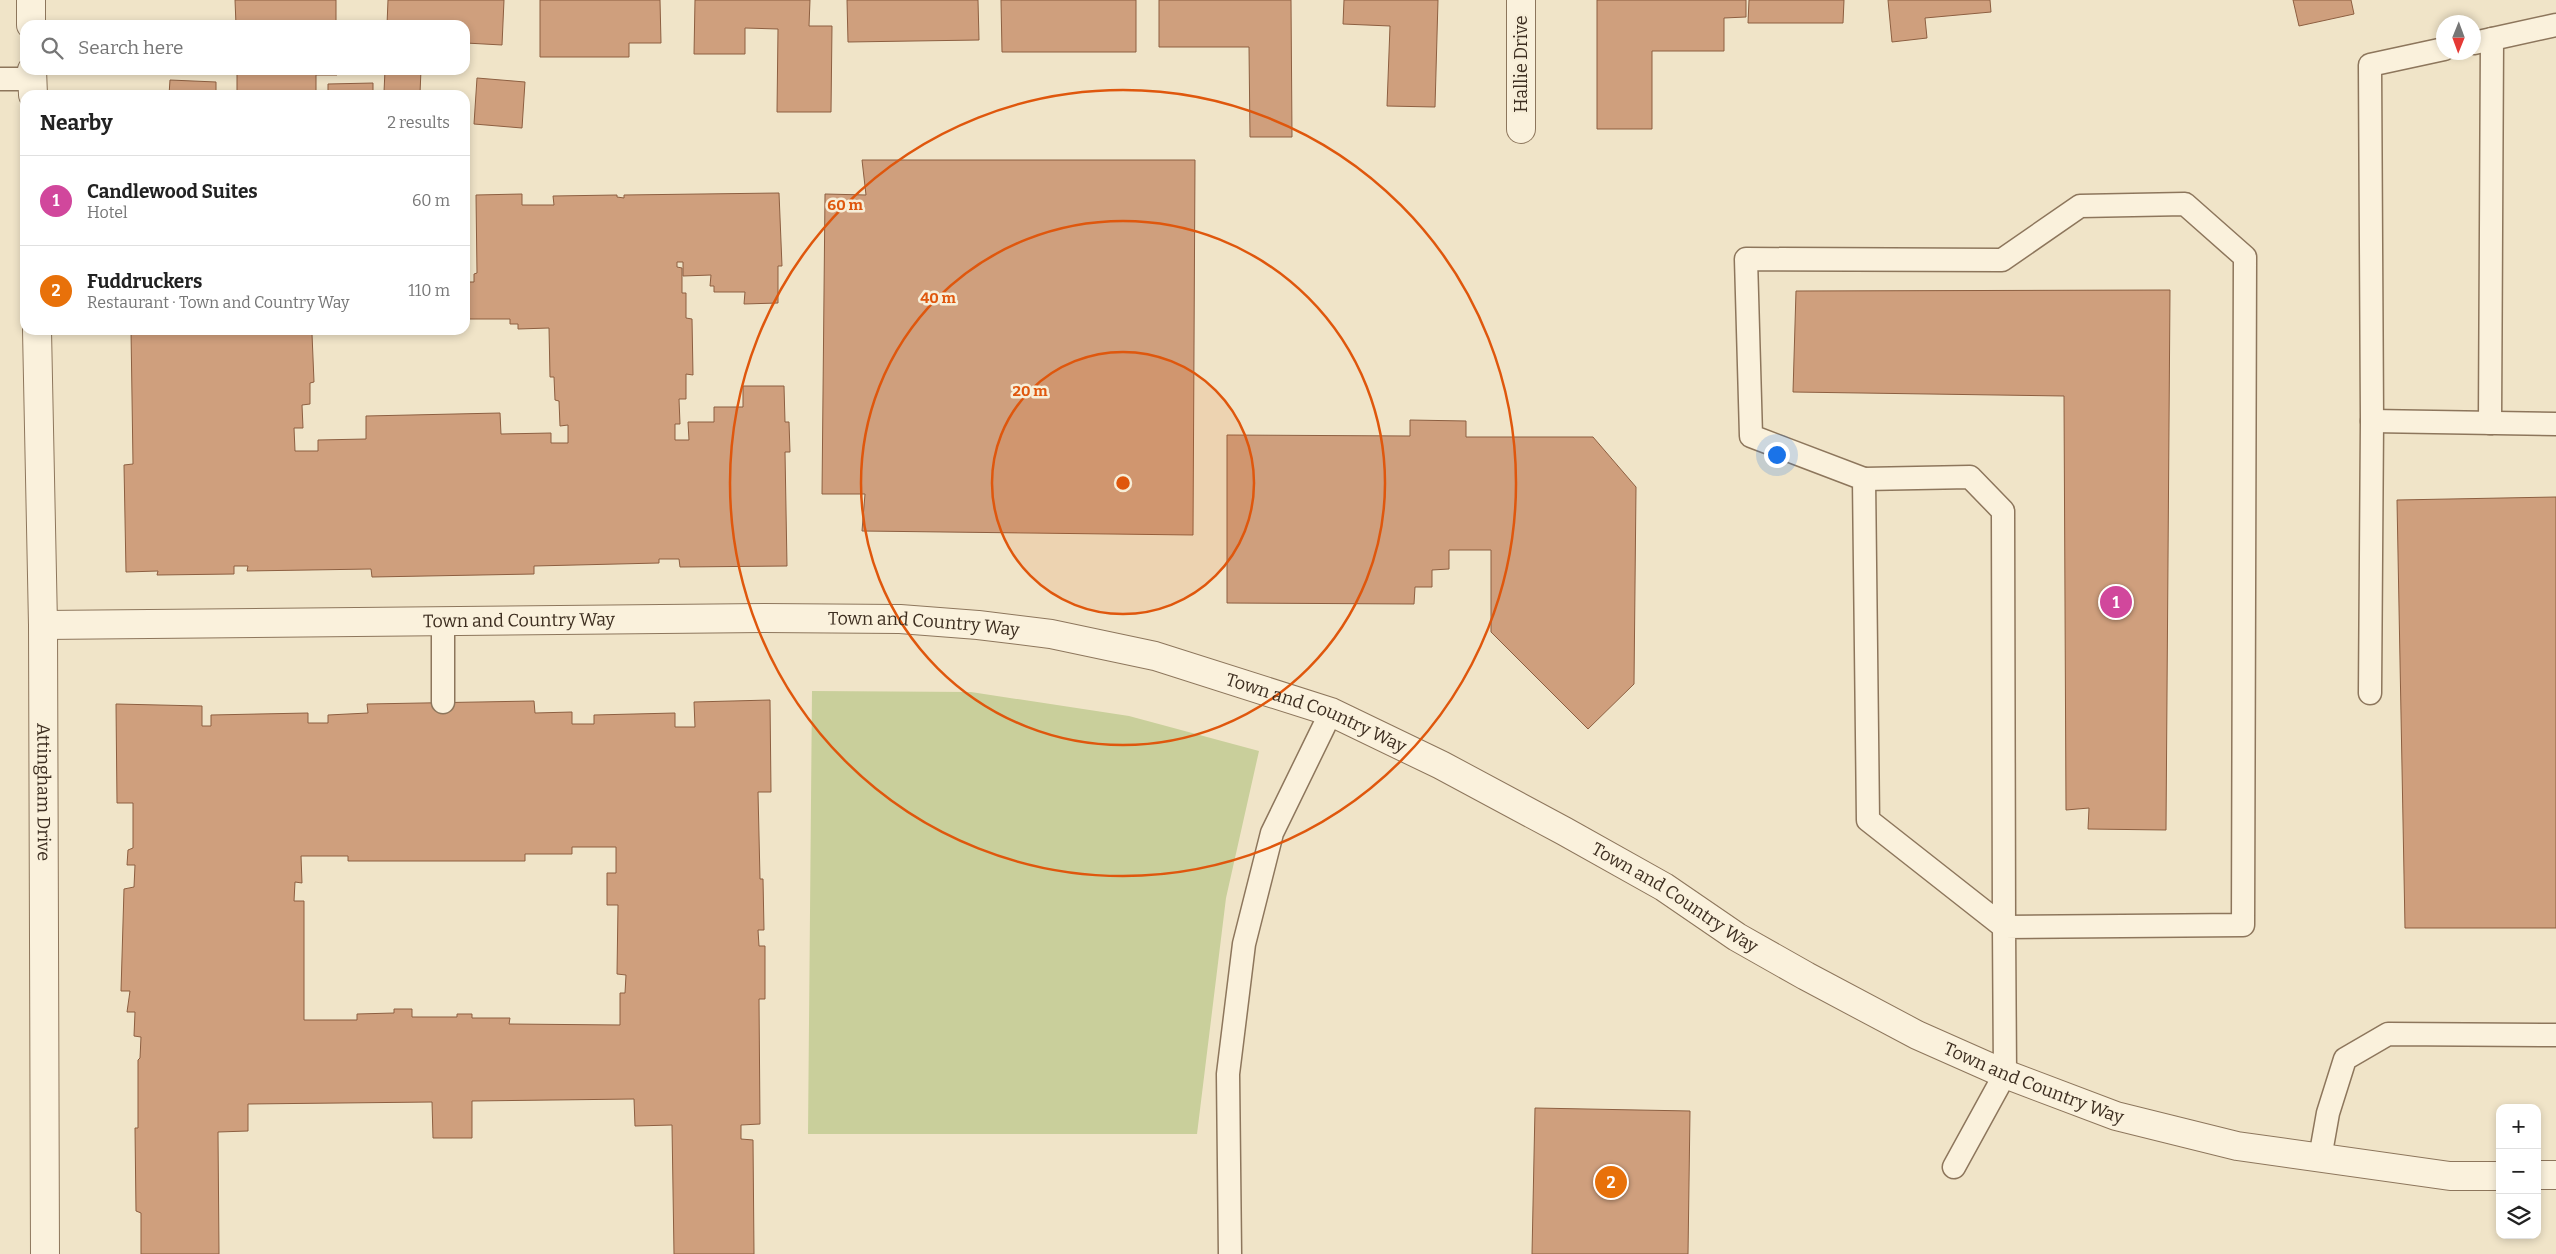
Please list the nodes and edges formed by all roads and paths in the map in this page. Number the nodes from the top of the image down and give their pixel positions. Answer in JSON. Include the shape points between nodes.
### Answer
{"nodes":[{"id":1,"x":31,"y":0,"type":"edge"},
{"id":2,"x":1521,"y":0,"type":"edge"},
{"id":3,"x":31,"y":20,"type":"edge"},
{"id":4,"x":2556,"y":26,"type":"edge"},
{"id":5,"x":2483,"y":41,"type":"edge"},
{"id":6,"x":2436,"y":51,"type":"edge"},
{"id":7,"x":0,"y":79,"type":"edge"},
{"id":8,"x":32,"y":81,"type":"edge"},
{"id":9,"x":1521,"y":129,"type":"dead end"},
{"id":10,"x":37,"y":335,"type":"edge"},
{"id":11,"x":2372,"y":420,"type":"junction"},
{"id":12,"x":2490,"y":423,"type":"junction"},
{"id":13,"x":2556,"y":424,"type":"edge"},
{"id":14,"x":1864,"y":479,"type":"junction"},
{"id":15,"x":443,"y":622,"type":"junction"},
{"id":16,"x":42,"y":625,"type":"junction"},
{"id":17,"x":2370,"y":693,"type":"dead end"},
{"id":18,"x":443,"y":702,"type":"dead end"},
{"id":19,"x":1332,"y":712,"type":"junction"},
{"id":20,"x":2004,"y":927,"type":"junction"},
{"id":21,"x":2556,"y":1035,"type":"edge"},
{"id":22,"x":2005,"y":1074,"type":"junction"},
{"id":23,"x":2320,"y":1158,"type":"junction"},
{"id":24,"x":1954,"y":1167,"type":"dead end"},
{"id":25,"x":2541,"y":1175,"type":"edge"},
{"id":26,"x":2556,"y":1175,"type":"edge"},
{"id":27,"x":2496,"y":1176,"type":"edge"},
{"id":28,"x":45,"y":1254,"type":"edge"},
{"id":29,"x":1230,"y":1254,"type":"edge"}],
"edges":[{"from":1,"to":3,"type":"street"},
{"from":2,"to":9,"type":"street","name":"Hallie Drive"},
{"from":4,"to":5,"type":"lane"},
{"from":5,"to":12,"type":"lane"},
{"from":6,"to":11,"type":"lane","via":[[2370,65]]},
{"from":7,"to":8,"type":"lane"},
{"from":10,"to":16,"type":"street","name":"Attingham Drive"},
{"from":11,"to":12,"type":"lane"},
{"from":11,"to":17,"type":"lane"},
{"from":12,"to":13,"type":"lane"},
{"from":14,"to":20,"type":"lane","via":[[1868,820]]},
{"from":14,"to":20,"type":"lane","via":[[1970,477],[2003,511]]},
{"from":14,"to":20,"type":"lane","via":[[1751,436],[1746,259],[2002,260],[2080,206],[2185,204],[2245,257],[2243,925]]},
{"from":15,"to":16,"type":"street","name":"Town and Country Way"},
{"from":15,"to":18,"type":"lane"},
{"from":15,"to":19,"type":"street","name":"Town and Country Way","via":[[764,618],[900,619],[978,625],[1051,634],[1155,656]]},
{"from":16,"to":28,"type":"street","name":"Attingham Drive"},
{"from":19,"to":22,"type":"street","name":"Town and Country Way","via":[[1564,830],[1806,976],[1917,1035]]},
{"from":19,"to":29,"type":"lane","via":[[1272,833],[1244,944],[1228,1074]]},
{"from":20,"to":22,"type":"lane"},
{"from":21,"to":23,"type":"lane","via":[[2388,1034],[2345,1059],[2328,1113]]},
{"from":22,"to":23,"type":"street","name":"Town and Country Way","via":[[2116,1116],[2237,1146]]},
{"from":22,"to":24,"type":"lane"},
{"from":23,"to":27,"type":"street","name":"Town and Country Way","via":[[2450,1176]]},
{"from":25,"to":26,"type":"street"}]}
